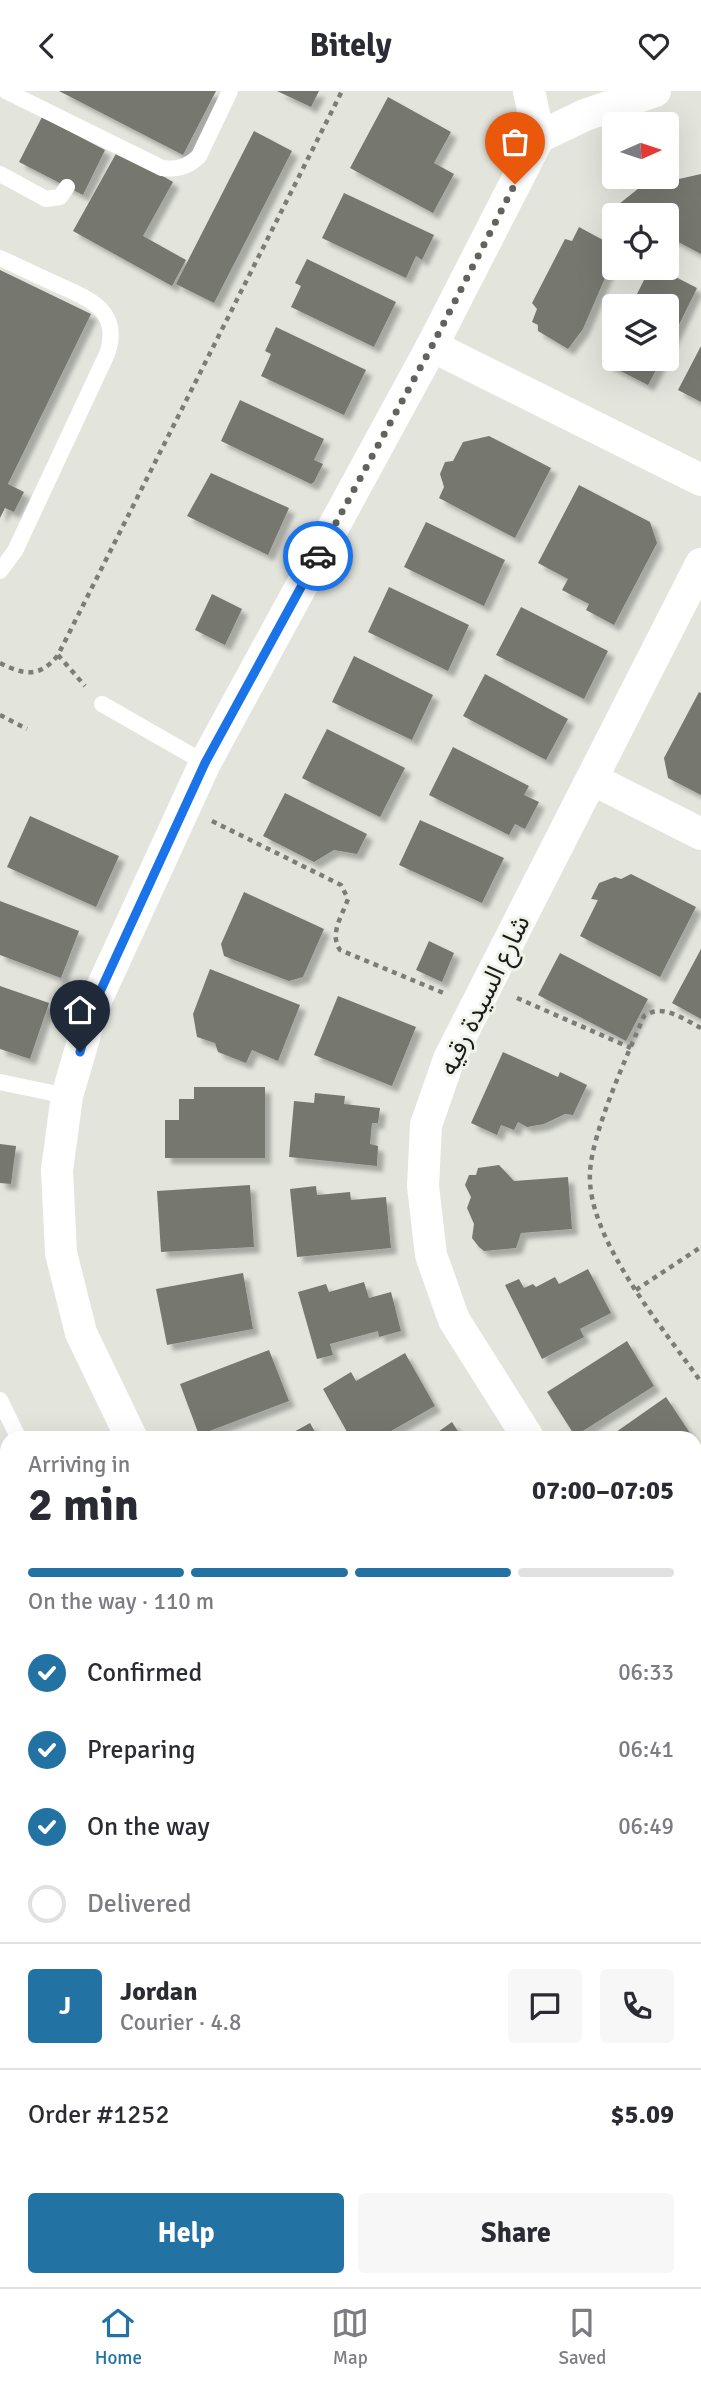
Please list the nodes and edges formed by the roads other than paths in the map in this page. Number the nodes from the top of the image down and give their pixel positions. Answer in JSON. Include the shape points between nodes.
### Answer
{"nodes":[{"id":1,"x":6,"y":91,"type":"edge"},
{"id":2,"x":230,"y":91,"type":"edge"},
{"id":3,"x":529,"y":91,"type":"edge"},
{"id":4,"x":655,"y":91,"type":"edge"},
{"id":5,"x":539,"y":137,"type":"junction"},
{"id":6,"x":0,"y":174,"type":"edge"},
{"id":7,"x":67,"y":187,"type":"dead end"},
{"id":8,"x":0,"y":258,"type":"edge"},
{"id":9,"x":432,"y":346,"type":"junction"},
{"id":10,"x":701,"y":480,"type":"edge"},
{"id":11,"x":701,"y":564,"type":"edge"},
{"id":12,"x":0,"y":572,"type":"edge"},
{"id":13,"x":102,"y":704,"type":"road end"},
{"id":14,"x":205,"y":763,"type":"junction"},
{"id":15,"x":592,"y":779,"type":"junction"},
{"id":16,"x":701,"y":834,"type":"edge"},
{"id":17,"x":0,"y":1082,"type":"edge"},
{"id":18,"x":67,"y":1096,"type":"junction"},
{"id":19,"x":0,"y":1400,"type":"edge"},
{"id":20,"x":15,"y":1431,"type":"edge"},
{"id":21,"x":128,"y":1431,"type":"edge"},
{"id":22,"x":524,"y":1431,"type":"edge"}],
"edges":[{"from":1,"to":2,"type":"lane","via":[[162,168],[182,168],[199,156]]},
{"from":3,"to":5,"type":"street"},
{"from":4,"to":5,"type":"street"},
{"from":5,"to":9,"type":"street"},
{"from":6,"to":7,"type":"lane","via":[[47,199],[56,199]]},
{"from":8,"to":12,"type":"lane","via":[[92,300],[111,330],[107,354],[15,551]]},
{"from":9,"to":10,"type":"street"},
{"from":9,"to":14,"type":"street"},
{"from":11,"to":15,"type":"street","name":"شارع السيدة رقيه"},
{"from":13,"to":14,"type":"lane"},
{"from":14,"to":18,"type":"street","via":[[93,1007]]},
{"from":15,"to":16,"type":"street"},
{"from":15,"to":22,"type":"street","name":"شارع السيدة رقيه","via":[[449,1059],[426,1125],[423,1186],[431,1255],[454,1320]]},
{"from":17,"to":18,"type":"lane"},
{"from":18,"to":21,"type":"street","via":[[57,1170],[61,1253],[81,1333]]},
{"from":19,"to":20,"type":"lane"}]}
